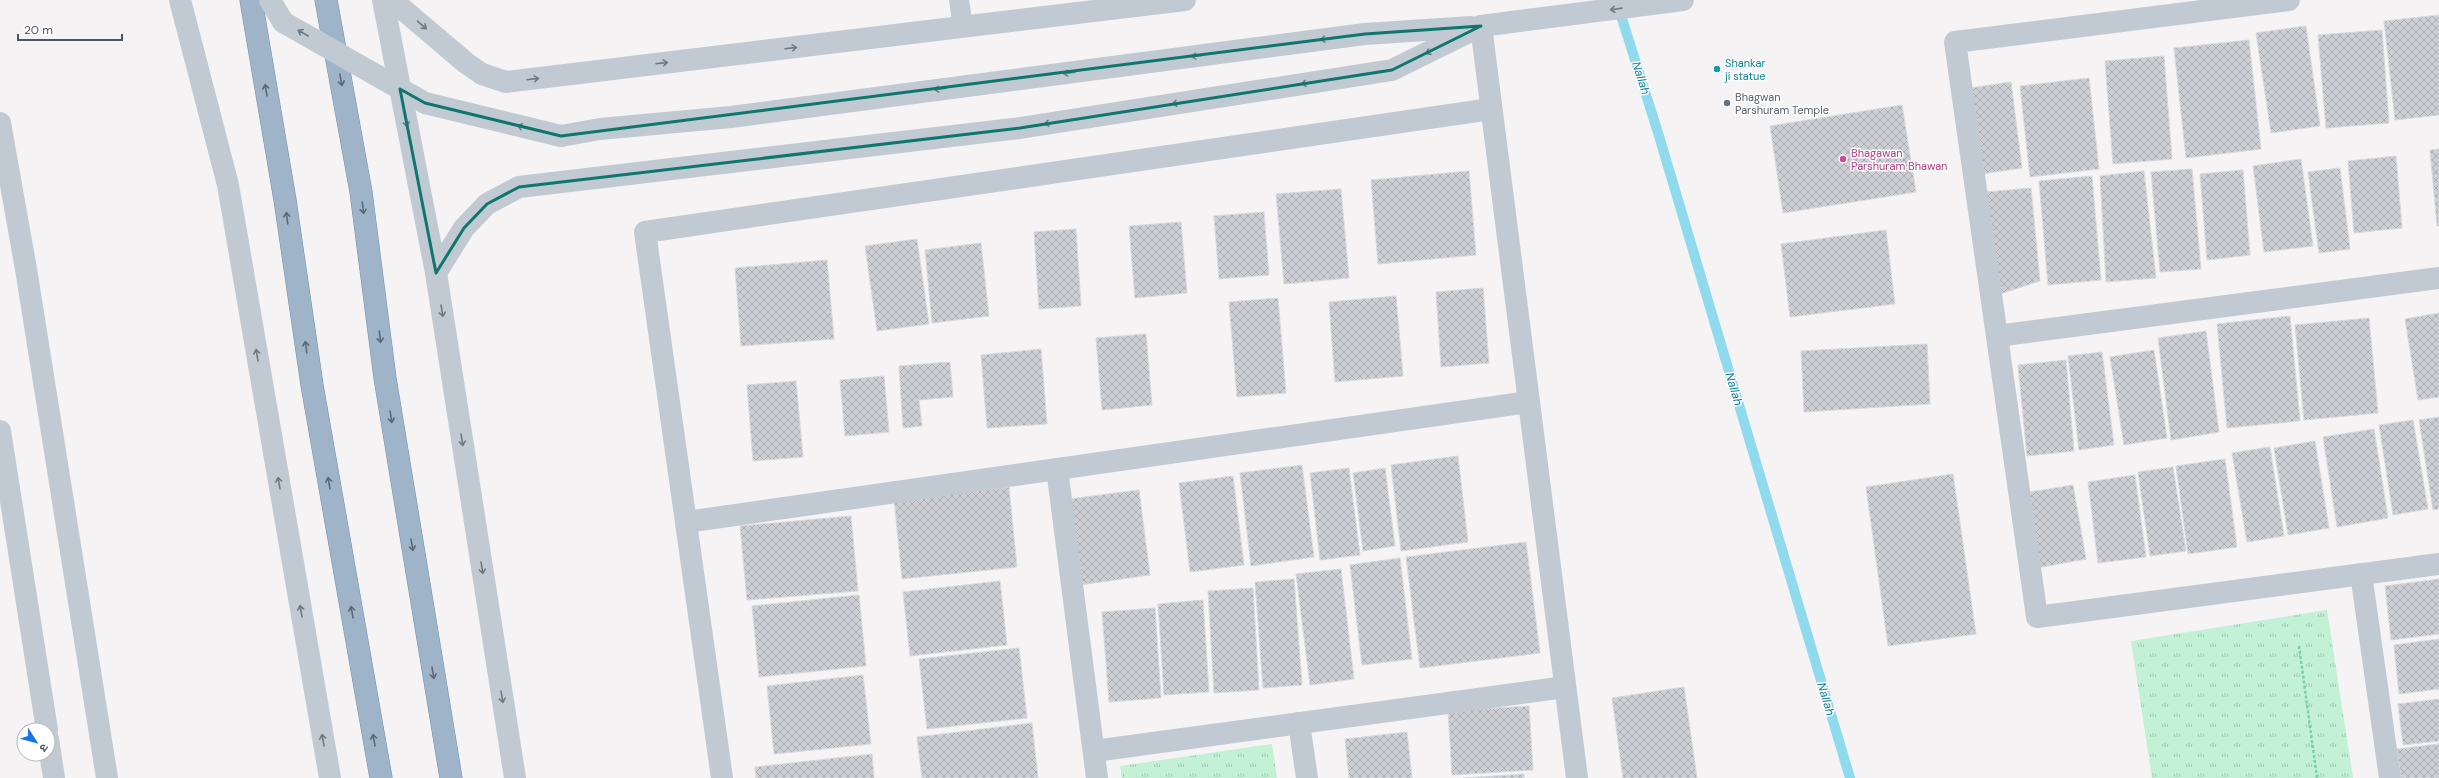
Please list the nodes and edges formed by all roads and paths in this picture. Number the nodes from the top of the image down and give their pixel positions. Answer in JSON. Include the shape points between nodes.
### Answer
{"nodes":[{"id":1,"x":180,"y":0,"type":"edge"},
{"id":2,"x":251,"y":0,"type":"edge"},
{"id":3,"x":270,"y":0,"type":"edge"},
{"id":4,"x":326,"y":0,"type":"edge"},
{"id":5,"x":383,"y":0,"type":"edge"},
{"id":6,"x":392,"y":0,"type":"edge"},
{"id":7,"x":959,"y":0,"type":"edge"},
{"id":8,"x":1185,"y":0,"type":"edge"},
{"id":9,"x":1683,"y":0,"type":"edge"},
{"id":10,"x":2289,"y":0,"type":"edge"},
{"id":11,"x":1087,"y":6,"type":"edge"},
{"id":12,"x":1481,"y":26,"type":"junction"},
{"id":13,"x":963,"y":27,"type":"junction"},
{"id":14,"x":1491,"y":109,"type":"junction"},
{"id":15,"x":0,"y":123,"type":"edge"},
{"id":16,"x":436,"y":273,"type":"junction"},
{"id":17,"x":2439,"y":278,"type":"edge"},
{"id":18,"x":1997,"y":336,"type":"junction"},
{"id":19,"x":1528,"y":402,"type":"junction"},
{"id":20,"x":0,"y":431,"type":"edge"},
{"id":21,"x":1057,"y":469,"type":"junction"},
{"id":22,"x":686,"y":522,"type":"junction"},
{"id":23,"x":2439,"y":564,"type":"edge"},
{"id":24,"x":2361,"y":574,"type":"junction"},
{"id":25,"x":2298,"y":646,"type":"dead end"},
{"id":26,"x":1565,"y":687,"type":"junction"},
{"id":27,"x":46,"y":722,"type":"edge"},
{"id":28,"x":1299,"y":723,"type":"junction"},
{"id":29,"x":1094,"y":751,"type":"junction"},
{"id":30,"x":52,"y":762,"type":"edge"},
{"id":31,"x":54,"y":778,"type":"edge"},
{"id":32,"x":108,"y":778,"type":"edge"},
{"id":33,"x":330,"y":778,"type":"edge"},
{"id":34,"x":381,"y":778,"type":"edge"},
{"id":35,"x":451,"y":778,"type":"edge"},
{"id":36,"x":514,"y":778,"type":"edge"},
{"id":37,"x":722,"y":778,"type":"edge"},
{"id":38,"x":1097,"y":778,"type":"edge"},
{"id":39,"x":1307,"y":778,"type":"edge"},
{"id":40,"x":1577,"y":778,"type":"edge"},
{"id":41,"x":2317,"y":778,"type":"edge"},
{"id":42,"x":2390,"y":778,"type":"edge"}],
"edges":[{"from":33,"to":1,"type":"street","one_way":true,"via":[[228,185]]},
{"from":34,"to":2,"type":"highway","one_way":true,"via":[[312,385]]},
{"from":12,"to":3,"type":"street","one_way":true,"bridge":true,"via":[[1365,34],[739,116],[600,129],[561,136],[425,103],[283,22]]},
{"from":4,"to":35,"type":"highway","one_way":true,"via":[[361,192],[385,378]]},
{"from":5,"to":16,"type":"street","one_way":true},
{"from":6,"to":13,"type":"street","one_way":true,"via":[[466,63],[482,74],[506,82]]},
{"from":7,"to":13,"type":"lane"},
{"from":8,"to":11,"type":"street"},
{"from":9,"to":12,"type":"street","one_way":true},
{"from":10,"to":18,"type":"street","via":[[1955,42]]},
{"from":11,"to":13,"type":"street"},
{"from":12,"to":14,"type":"street"},
{"from":12,"to":16,"type":"street","one_way":true,"via":[[1392,70],[1020,128],[519,187],[487,204],[464,228]]},
{"from":14,"to":19,"type":"street"},
{"from":14,"to":22,"type":"street","via":[[645,232]]},
{"from":15,"to":32,"type":"street","via":[[28,277]]},
{"from":16,"to":36,"type":"street","one_way":true},
{"from":17,"to":18,"type":"street"},
{"from":18,"to":24,"type":"street","via":[[2037,617]]},
{"from":19,"to":21,"type":"street"},
{"from":19,"to":26,"type":"street"},
{"from":20,"to":27,"type":"street"},
{"from":21,"to":22,"type":"street"},
{"from":21,"to":29,"type":"street"},
{"from":22,"to":37,"type":"street"},
{"from":23,"to":24,"type":"street"},
{"from":24,"to":42,"type":"street"},
{"from":25,"to":41,"type":"path"},
{"from":26,"to":28,"type":"street"},
{"from":26,"to":40,"type":"street"},
{"from":28,"to":29,"type":"street"},
{"from":28,"to":39,"type":"street"},
{"from":29,"to":38,"type":"street"},
{"from":30,"to":31,"type":"street"}]}
